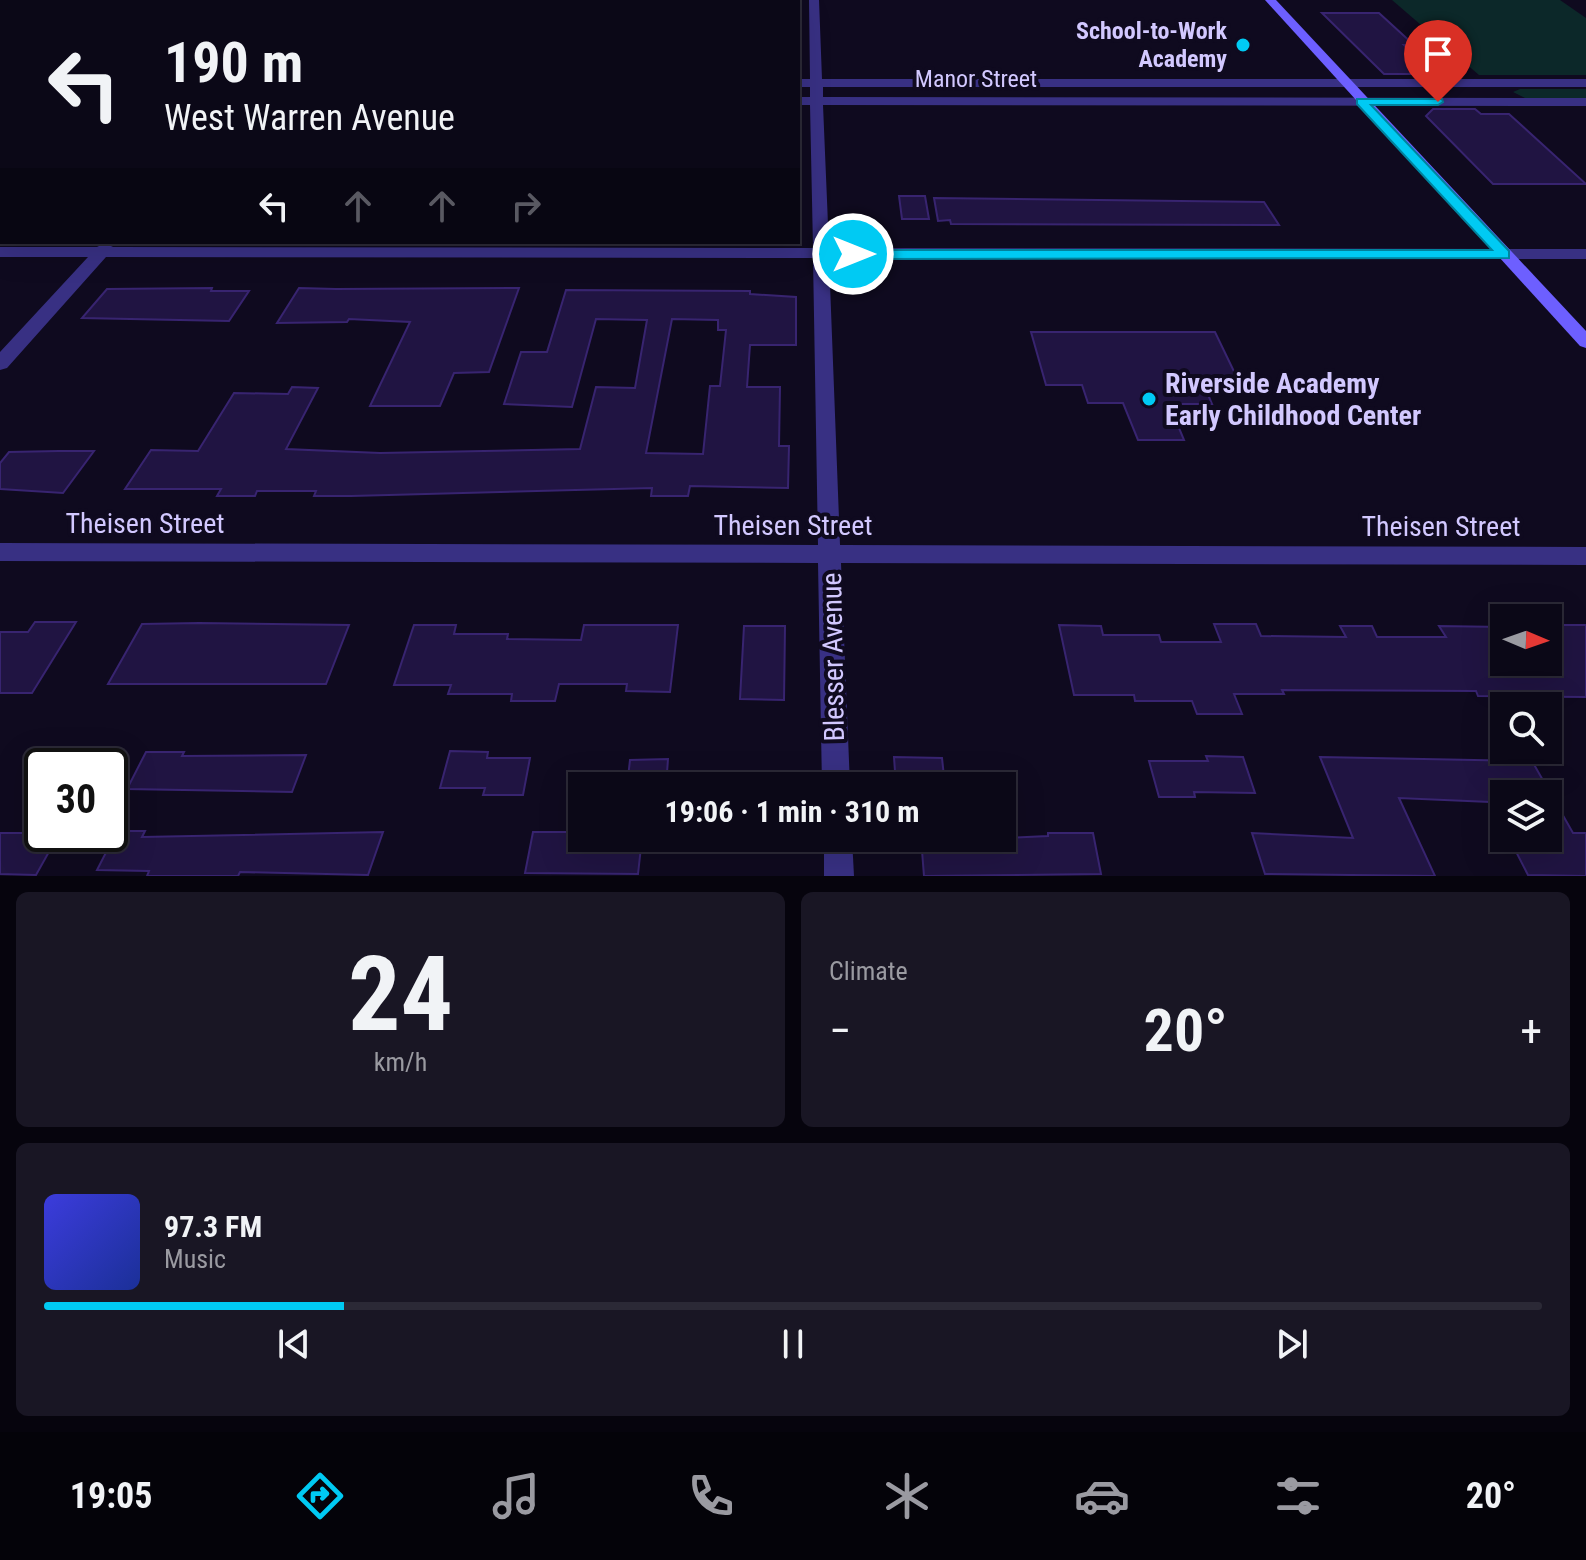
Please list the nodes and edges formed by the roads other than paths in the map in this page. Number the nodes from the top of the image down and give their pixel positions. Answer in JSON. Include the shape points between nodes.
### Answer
{"nodes":[{"id":1,"x":814,"y":0,"type":"edge"},
{"id":2,"x":1270,"y":0,"type":"edge"},
{"id":3,"x":1344,"y":83,"type":"junction"},
{"id":4,"x":1586,"y":83,"type":"edge"},
{"id":5,"x":808,"y":92,"type":"edge"},
{"id":6,"x":1361,"y":102,"type":"junction"},
{"id":7,"x":1586,"y":102,"type":"edge"},
{"id":8,"x":106,"y":247,"type":"edge"},
{"id":9,"x":0,"y":252,"type":"edge"},
{"id":10,"x":822,"y":254,"type":"junction"},
{"id":11,"x":1504,"y":254,"type":"junction"},
{"id":12,"x":1586,"y":254,"type":"edge"},
{"id":13,"x":1586,"y":342,"type":"edge"},
{"id":14,"x":0,"y":364,"type":"edge"},
{"id":15,"x":0,"y":552,"type":"edge"},
{"id":16,"x":831,"y":555,"type":"junction"},
{"id":17,"x":1586,"y":556,"type":"edge"},
{"id":18,"x":836,"y":772,"type":"edge"},
{"id":19,"x":838,"y":852,"type":"edge"},
{"id":20,"x":839,"y":876,"type":"edge"}],
"edges":[{"from":1,"to":5,"type":"street","name":"Blesser Avenue"},
{"from":2,"to":3,"type":"main road"},
{"from":3,"to":4,"type":"street","name":"Manor Street"},
{"from":3,"to":5,"type":"street","name":"Manor Street"},
{"from":3,"to":6,"type":"main road"},
{"from":5,"to":6,"type":"street","name":"Manor Street"},
{"from":5,"to":10,"type":"street","name":"Blesser Avenue"},
{"from":6,"to":7,"type":"street","name":"Manor Street"},
{"from":6,"to":11,"type":"main road"},
{"from":8,"to":9,"type":"street"},
{"from":8,"to":10,"type":"street"},
{"from":8,"to":14,"type":"street"},
{"from":10,"to":11,"type":"street"},
{"from":10,"to":16,"type":"street","name":"Blesser Avenue"},
{"from":11,"to":12,"type":"street"},
{"from":11,"to":13,"type":"main road"},
{"from":15,"to":16,"type":"street","name":"Theisen Street"},
{"from":16,"to":17,"type":"street","name":"Theisen Street"},
{"from":16,"to":18,"type":"street","name":"Blesser Avenue"},
{"from":19,"to":20,"type":"street"}]}
